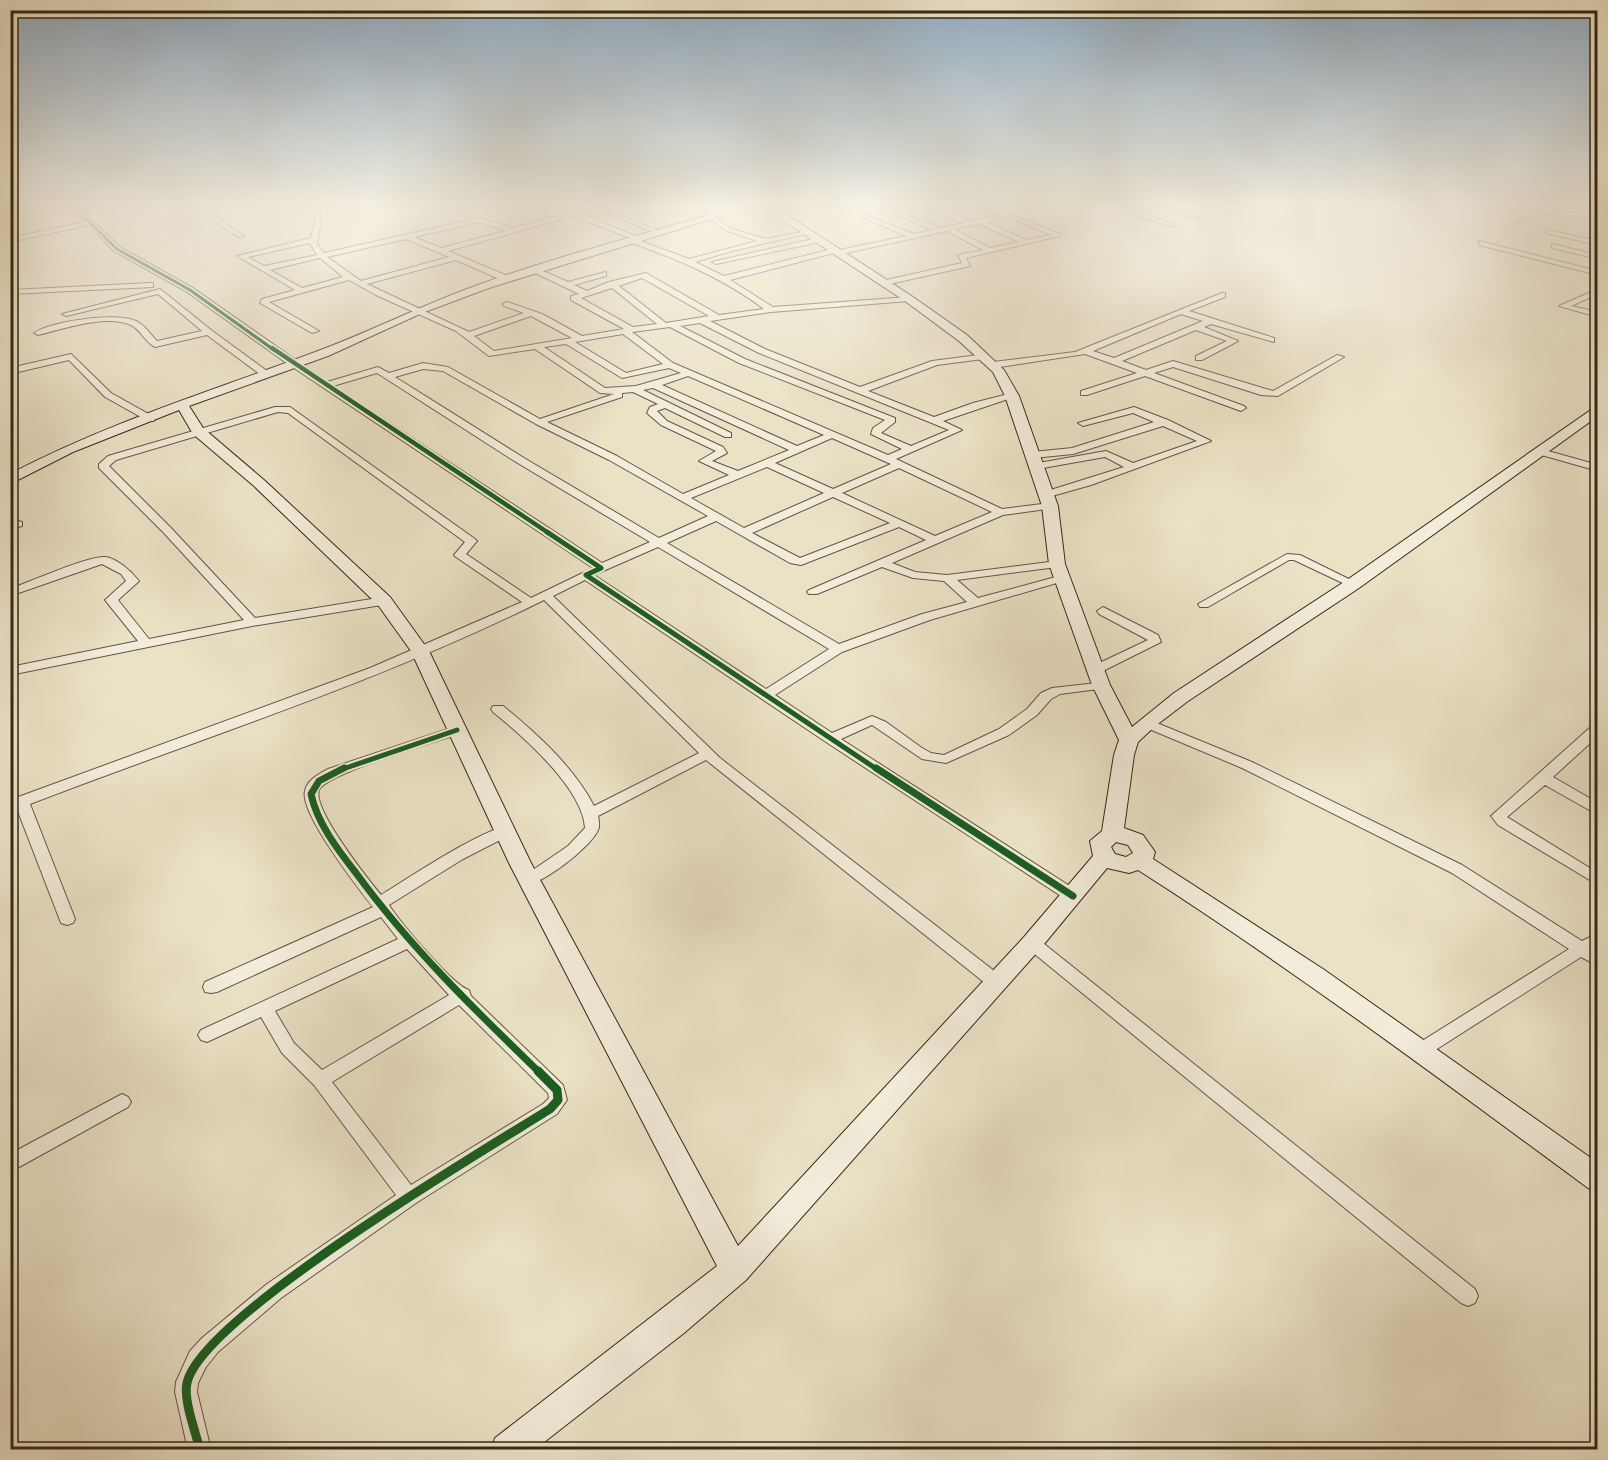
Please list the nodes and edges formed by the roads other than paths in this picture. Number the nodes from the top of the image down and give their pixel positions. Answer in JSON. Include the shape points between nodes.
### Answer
{"nodes":[{"id":1,"x":157,"y":274,"type":"edge"},
{"id":2,"x":161,"y":274,"type":"edge"},
{"id":3,"x":272,"y":274,"type":"edge"},
{"id":4,"x":346,"y":274,"type":"edge"},
{"id":5,"x":395,"y":274,"type":"edge"},
{"id":6,"x":495,"y":274,"type":"edge"},
{"id":7,"x":523,"y":274,"type":"edge"},
{"id":8,"x":545,"y":274,"type":"edge"},
{"id":9,"x":603,"y":274,"type":"dead end"},
{"id":10,"x":713,"y":274,"type":"edge"},
{"id":11,"x":740,"y":274,"type":"edge"},
{"id":12,"x":871,"y":274,"type":"edge"},
{"id":13,"x":923,"y":274,"type":"edge"},
{"id":14,"x":350,"y":277,"type":"junction"},
{"id":15,"x":507,"y":279,"type":"junction"},
{"id":16,"x":723,"y":279,"type":"junction"},
{"id":17,"x":363,"y":283,"type":"junction"},
{"id":18,"x":885,"y":283,"type":"junction"},
{"id":19,"x":612,"y":284,"type":"junction"},
{"id":20,"x":150,"y":285,"type":"junction"},
{"id":21,"x":567,"y":285,"type":"junction"},
{"id":22,"x":300,"y":290,"type":"junction"},
{"id":23,"x":160,"y":291,"type":"junction"},
{"id":24,"x":1598,"y":291,"type":"edge"},
{"id":25,"x":10,"y":292,"type":"edge"},
{"id":26,"x":584,"y":293,"type":"junction"},
{"id":27,"x":1222,"y":295,"type":"dead end"},
{"id":28,"x":909,"y":299,"type":"junction"},
{"id":29,"x":507,"y":304,"type":"dead end"},
{"id":30,"x":771,"y":310,"type":"junction"},
{"id":31,"x":418,"y":311,"type":"junction"},
{"id":32,"x":1182,"y":312,"type":"junction"},
{"id":33,"x":532,"y":313,"type":"junction"},
{"id":34,"x":66,"y":314,"type":"dead end"},
{"id":35,"x":1598,"y":315,"type":"edge"},
{"id":36,"x":718,"y":318,"type":"junction"},
{"id":37,"x":701,"y":320,"type":"junction"},
{"id":38,"x":1210,"y":321,"type":"junction"},
{"id":39,"x":667,"y":324,"type":"junction"},
{"id":40,"x":1197,"y":327,"type":"junction"},
{"id":41,"x":628,"y":330,"type":"junction"},
{"id":42,"x":315,"y":331,"type":"dead end"},
{"id":43,"x":208,"y":332,"type":"junction"},
{"id":44,"x":38,"y":333,"type":"dead end"},
{"id":45,"x":468,"y":335,"type":"junction"},
{"id":46,"x":579,"y":338,"type":"junction"},
{"id":47,"x":1271,"y":340,"type":"dead end"},
{"id":48,"x":567,"y":341,"type":"junction"},
{"id":49,"x":538,"y":347,"type":"junction"},
{"id":50,"x":1086,"y":351,"type":"junction"},
{"id":51,"x":1340,"y":357,"type":"dead end"},
{"id":52,"x":1199,"y":358,"type":"dead end"},
{"id":53,"x":988,"y":361,"type":"junction"},
{"id":54,"x":1115,"y":361,"type":"junction"},
{"id":55,"x":293,"y":363,"type":"junction"},
{"id":56,"x":670,"y":365,"type":"junction"},
{"id":57,"x":10,"y":371,"type":"edge"},
{"id":58,"x":264,"y":373,"type":"junction"},
{"id":59,"x":689,"y":373,"type":"junction"},
{"id":60,"x":1149,"y":374,"type":"junction"},
{"id":61,"x":388,"y":376,"type":"junction"},
{"id":62,"x":326,"y":385,"type":"junction"},
{"id":63,"x":655,"y":385,"type":"junction"},
{"id":64,"x":861,"y":390,"type":"junction"},
{"id":65,"x":633,"y":391,"type":"junction"},
{"id":66,"x":1084,"y":393,"type":"dead end"},
{"id":67,"x":1012,"y":396,"type":"junction"},
{"id":68,"x":182,"y":405,"type":"junction"},
{"id":69,"x":664,"y":405,"type":"junction"},
{"id":70,"x":1241,"y":408,"type":"dead end"},
{"id":71,"x":1598,"y":408,"type":"edge"},
{"id":72,"x":150,"y":418,"type":"junction"},
{"id":73,"x":936,"y":420,"type":"junction"},
{"id":74,"x":539,"y":422,"type":"junction"},
{"id":75,"x":1165,"y":422,"type":"junction"},
{"id":76,"x":1083,"y":423,"type":"dead end"},
{"id":77,"x":199,"y":431,"type":"junction"},
{"id":78,"x":728,"y":435,"type":"dead end"},
{"id":79,"x":832,"y":435,"type":"junction"},
{"id":80,"x":797,"y":450,"type":"junction"},
{"id":81,"x":912,"y":450,"type":"junction"},
{"id":82,"x":1541,"y":452,"type":"junction"},
{"id":83,"x":888,"y":459,"type":"junction"},
{"id":84,"x":1035,"y":461,"type":"junction"},
{"id":85,"x":767,"y":463,"type":"junction"},
{"id":86,"x":900,"y":464,"type":"junction"},
{"id":87,"x":1130,"y":466,"type":"junction"},
{"id":88,"x":1598,"y":468,"type":"edge"},
{"id":89,"x":738,"y":475,"type":"junction"},
{"id":90,"x":10,"y":480,"type":"edge"},
{"id":91,"x":834,"y":493,"type":"junction"},
{"id":92,"x":684,"y":497,"type":"junction"},
{"id":93,"x":1047,"y":500,"type":"junction"},
{"id":94,"x":1001,"y":512,"type":"junction"},
{"id":95,"x":718,"y":516,"type":"junction"},
{"id":96,"x":900,"y":523,"type":"junction"},
{"id":97,"x":744,"y":532,"type":"junction"},
{"id":98,"x":935,"y":540,"type":"junction"},
{"id":99,"x":658,"y":543,"type":"junction"},
{"id":100,"x":880,"y":562,"type":"junction"},
{"id":101,"x":1058,"y":564,"type":"junction"},
{"id":102,"x":601,"y":568,"type":"junction"},
{"id":103,"x":586,"y":575,"type":"junction"},
{"id":104,"x":947,"y":578,"type":"junction"},
{"id":105,"x":1063,"y":579,"type":"junction"},
{"id":106,"x":1353,"y":584,"type":"junction"},
{"id":107,"x":813,"y":592,"type":"dead end"},
{"id":108,"x":10,"y":593,"type":"edge"},
{"id":109,"x":546,"y":596,"type":"junction"},
{"id":110,"x":384,"y":601,"type":"junction"},
{"id":111,"x":975,"y":602,"type":"junction"},
{"id":112,"x":531,"y":603,"type":"junction"},
{"id":113,"x":1204,"y":604,"type":"dead end"},
{"id":114,"x":1103,"y":611,"type":"dead end"},
{"id":115,"x":252,"y":621,"type":"junction"},
{"id":116,"x":146,"y":642,"type":"junction"},
{"id":117,"x":838,"y":649,"type":"junction"},
{"id":118,"x":420,"y":651,"type":"junction"},
{"id":119,"x":1095,"y":670,"type":"junction"},
{"id":120,"x":10,"y":671,"type":"edge"},
{"id":121,"x":1101,"y":684,"type":"junction"},
{"id":122,"x":766,"y":695,"type":"junction"},
{"id":123,"x":498,"y":709,"type":"dead end"},
{"id":124,"x":1147,"y":723,"type":"junction"},
{"id":125,"x":1598,"y":728,"type":"edge"},
{"id":126,"x":457,"y":730,"type":"junction"},
{"id":127,"x":831,"y":739,"type":"junction"},
{"id":128,"x":1129,"y":740,"type":"junction"},
{"id":129,"x":707,"y":753,"type":"junction"},
{"id":130,"x":1544,"y":778,"type":"junction"},
{"id":131,"x":16,"y":804,"type":"edge"},
{"id":132,"x":1598,"y":810,"type":"edge"},
{"id":133,"x":592,"y":813,"type":"junction"},
{"id":134,"x":505,"y":831,"type":"junction"},
{"id":135,"x":1108,"y":846,"type":"junction"},
{"id":136,"x":529,"y":880,"type":"junction"},
{"id":137,"x":1598,"y":880,"type":"edge"},
{"id":138,"x":1073,"y":896,"type":"junction"},
{"id":139,"x":382,"y":906,"type":"junction"},
{"id":140,"x":68,"y":920,"type":"dead end"},
{"id":141,"x":1598,"y":939,"type":"edge"},
{"id":142,"x":409,"y":941,"type":"junction"},
{"id":143,"x":1032,"y":943,"type":"junction"},
{"id":144,"x":1581,"y":950,"type":"junction"},
{"id":145,"x":1598,"y":960,"type":"edge"},
{"id":146,"x":996,"y":982,"type":"junction"},
{"id":147,"x":210,"y":987,"type":"dead end"},
{"id":148,"x":463,"y":995,"type":"junction"},
{"id":149,"x":265,"y":1008,"type":"junction"},
{"id":150,"x":207,"y":1035,"type":"dead end"},
{"id":151,"x":1420,"y":1051,"type":"junction"},
{"id":152,"x":320,"y":1080,"type":"junction"},
{"id":153,"x":122,"y":1102,"type":"dead end"},
{"id":154,"x":10,"y":1164,"type":"edge"},
{"id":155,"x":1598,"y":1179,"type":"edge"},
{"id":156,"x":409,"y":1197,"type":"junction"},
{"id":157,"x":735,"y":1270,"type":"junction"},
{"id":158,"x":1468,"y":1296,"type":"dead end"},
{"id":159,"x":200,"y":1449,"type":"edge"},
{"id":160,"x":507,"y":1449,"type":"edge"}],
"edges":[{"from":1,"to":20,"type":"street","via":[[147,281]]},
{"from":2,"to":55,"type":"street","via":[[190,290]]},
{"from":3,"to":22,"type":"street"},
{"from":4,"to":14,"type":"street"},
{"from":5,"to":17,"type":"street"},
{"from":6,"to":15,"type":"street"},
{"from":7,"to":15,"type":"street"},
{"from":8,"to":21,"type":"street"},
{"from":9,"to":21,"type":"street"},
{"from":10,"to":16,"type":"street"},
{"from":11,"to":16,"type":"street"},
{"from":12,"to":18,"type":"street"},
{"from":13,"to":18,"type":"street"},
{"from":14,"to":17,"type":"street"},
{"from":14,"to":22,"type":"street"},
{"from":15,"to":31,"type":"street"},
{"from":16,"to":30,"type":"street"},
{"from":17,"to":31,"type":"street"},
{"from":18,"to":28,"type":"street"},
{"from":19,"to":26,"type":"street"},
{"from":19,"to":36,"type":"street","via":[[645,276]]},
{"from":19,"to":39,"type":"street"},
{"from":20,"to":23,"type":"street"},
{"from":20,"to":25,"type":"street"},
{"from":21,"to":26,"type":"street"},
{"from":22,"to":42,"type":"street","via":[[264,303]]},
{"from":23,"to":34,"type":"street"},
{"from":23,"to":43,"type":"street"},
{"from":24,"to":35,"type":"street","via":[[1563,306]]},
{"from":26,"to":41,"type":"street","via":[[574,298]]},
{"from":27,"to":32,"type":"street"},
{"from":28,"to":30,"type":"street"},
{"from":28,"to":53,"type":"street"},
{"from":29,"to":33,"type":"street"},
{"from":30,"to":36,"type":"street"},
{"from":31,"to":45,"type":"street"},
{"from":31,"to":55,"type":"street"},
{"from":32,"to":38,"type":"street"},
{"from":32,"to":50,"type":"street"},
{"from":33,"to":45,"type":"street"},
{"from":33,"to":46,"type":"street"},
{"from":36,"to":37,"type":"street"},
{"from":37,"to":39,"type":"street"},
{"from":37,"to":64,"type":"street","via":[[762,351]]},
{"from":38,"to":40,"type":"street"},
{"from":38,"to":47,"type":"street"},
{"from":39,"to":41,"type":"street"},
{"from":39,"to":81,"type":"street","via":[[742,361],[892,420],[876,430],[876,434]]},
{"from":40,"to":52,"type":"street","via":[[1234,340]]},
{"from":40,"to":54,"type":"street"},
{"from":41,"to":46,"type":"street"},
{"from":41,"to":56,"type":"street"},
{"from":43,"to":44,"type":"street","via":[[155,344],[138,325],[118,319]]},
{"from":43,"to":58,"type":"street"},
{"from":45,"to":49,"type":"street","via":[[492,354]]},
{"from":46,"to":48,"type":"street"},
{"from":48,"to":49,"type":"street"},
{"from":48,"to":56,"type":"street","via":[[625,376]]},
{"from":49,"to":65,"type":"street","via":[[600,390]]},
{"from":50,"to":53,"type":"street","via":[[1068,356]]},
{"from":50,"to":54,"type":"street"},
{"from":51,"to":60,"type":"street","via":[[1275,394],[1173,363]]},
{"from":53,"to":64,"type":"street","via":[[935,363]]},
{"from":53,"to":67,"type":"street"},
{"from":54,"to":60,"type":"street"},
{"from":55,"to":58,"type":"street"},
{"from":55,"to":62,"type":"street"},
{"from":56,"to":59,"type":"street"},
{"from":57,"to":72,"type":"street","via":[[71,357],[108,395]]},
{"from":58,"to":68,"type":"street"},
{"from":59,"to":63,"type":"street"},
{"from":59,"to":79,"type":"street"},
{"from":60,"to":66,"type":"street"},
{"from":60,"to":70,"type":"street"},
{"from":61,"to":62,"type":"street","via":[[373,370]]},
{"from":61,"to":74,"type":"street","via":[[419,366],[441,367]]},
{"from":61,"to":99,"type":"street"},
{"from":62,"to":102,"type":"street"},
{"from":63,"to":65,"type":"street"},
{"from":63,"to":80,"type":"street"},
{"from":64,"to":73,"type":"street"},
{"from":65,"to":69,"type":"street"},
{"from":65,"to":74,"type":"street"},
{"from":67,"to":73,"type":"street"},
{"from":67,"to":84,"type":"street"},
{"from":68,"to":72,"type":"street"},
{"from":68,"to":77,"type":"street"},
{"from":69,"to":78,"type":"street"},
{"from":69,"to":89,"type":"street","via":[[652,413],[664,423],[720,449],[722,453],[704,460]]},
{"from":71,"to":82,"type":"street"},
{"from":72,"to":90,"type":"street","via":[[68,449]]},
{"from":73,"to":81,"type":"street","via":[[952,426],[956,432]]},
{"from":74,"to":92,"type":"street"},
{"from":75,"to":76,"type":"street","via":[[1134,410]]},
{"from":75,"to":84,"type":"street"},
{"from":75,"to":87,"type":"street","via":[[1206,441]]},
{"from":77,"to":110,"type":"street"},
{"from":77,"to":112,"type":"street","via":[[290,410],[471,541],[460,555]]},
{"from":77,"to":115,"type":"street","via":[[112,458],[103,466]]},
{"from":79,"to":80,"type":"street"},
{"from":79,"to":83,"type":"street"},
{"from":80,"to":85,"type":"street"},
{"from":81,"to":83,"type":"street"},
{"from":82,"to":88,"type":"street"},
{"from":82,"to":106,"type":"street"},
{"from":83,"to":86,"type":"street"},
{"from":84,"to":87,"type":"street","via":[[1106,454]]},
{"from":84,"to":93,"type":"street"},
{"from":85,"to":89,"type":"street"},
{"from":85,"to":91,"type":"street"},
{"from":86,"to":91,"type":"street"},
{"from":86,"to":94,"type":"street"},
{"from":87,"to":93,"type":"street"},
{"from":89,"to":92,"type":"street"},
{"from":91,"to":96,"type":"street"},
{"from":91,"to":97,"type":"street"},
{"from":92,"to":95,"type":"street"},
{"from":93,"to":94,"type":"street"},
{"from":93,"to":101,"type":"street"},
{"from":94,"to":98,"type":"street"},
{"from":95,"to":97,"type":"street"},
{"from":95,"to":99,"type":"street"},
{"from":96,"to":97,"type":"street","via":[[801,562]]},
{"from":96,"to":98,"type":"street"},
{"from":98,"to":100,"type":"street"},
{"from":99,"to":102,"type":"street"},
{"from":99,"to":117,"type":"street"},
{"from":100,"to":104,"type":"street","via":[[913,575]]},
{"from":100,"to":107,"type":"street"},
{"from":101,"to":104,"type":"street"},
{"from":101,"to":105,"type":"street"},
{"from":102,"to":103,"type":"street"},
{"from":103,"to":109,"type":"street"},
{"from":103,"to":122,"type":"street"},
{"from":104,"to":111,"type":"street"},
{"from":105,"to":111,"type":"street"},
{"from":105,"to":119,"type":"street"},
{"from":106,"to":113,"type":"street","via":[[1296,557],[1287,557]]},
{"from":106,"to":124,"type":"street"},
{"from":108,"to":116,"type":"street","via":[[104,560],[133,581],[111,600]]},
{"from":109,"to":112,"type":"street"},
{"from":109,"to":129,"type":"street"},
{"from":110,"to":115,"type":"street"},
{"from":110,"to":118,"type":"street"},
{"from":111,"to":117,"type":"street"},
{"from":112,"to":118,"type":"street"},
{"from":114,"to":119,"type":"street","via":[[1155,642]]},
{"from":115,"to":116,"type":"street"},
{"from":116,"to":120,"type":"street"},
{"from":117,"to":122,"type":"street"},
{"from":118,"to":126,"type":"street"},
{"from":118,"to":131,"type":"street"},
{"from":119,"to":121,"type":"street"},
{"from":121,"to":127,"type":"street","via":[[1046,696],[1032,712],[1004,732],[946,759],[925,754],[872,720]]},
{"from":121,"to":128,"type":"street"},
{"from":122,"to":127,"type":"street"},
{"from":123,"to":133,"type":"street","via":[[517,722]]},
{"from":124,"to":128,"type":"street"},
{"from":124,"to":144,"type":"street","via":[[1247,765],[1457,869]]},
{"from":125,"to":130,"type":"street"},
{"from":126,"to":134,"type":"street"},
{"from":126,"to":139,"type":"street","via":[[333,772],[316,783],[311,794],[315,812]]},
{"from":127,"to":138,"type":"street"},
{"from":128,"to":135,"type":"street"},
{"from":129,"to":133,"type":"street"},
{"from":129,"to":146,"type":"street"},
{"from":130,"to":132,"type":"street"},
{"from":130,"to":137,"type":"street","via":[[1499,813],[1499,818]]},
{"from":131,"to":140,"type":"street"},
{"from":133,"to":136,"type":"street","via":[[593,826],[586,840]]},
{"from":134,"to":136,"type":"street"},
{"from":134,"to":139,"type":"street","via":[[458,855]]},
{"from":135,"to":138,"type":"street"},
{"from":135,"to":151,"type":"street","via":[[1127,836],[1139,842],[1144,852],[1140,861]]},
{"from":136,"to":157,"type":"street"},
{"from":138,"to":143,"type":"street"},
{"from":139,"to":142,"type":"street"},
{"from":139,"to":147,"type":"street"},
{"from":141,"to":144,"type":"street"},
{"from":142,"to":148,"type":"street"},
{"from":142,"to":149,"type":"street"},
{"from":143,"to":146,"type":"street"},
{"from":143,"to":158,"type":"street"},
{"from":144,"to":145,"type":"street"},
{"from":144,"to":151,"type":"street"},
{"from":146,"to":157,"type":"street"},
{"from":148,"to":152,"type":"street"},
{"from":148,"to":156,"type":"street","via":[[557,1090],[558,1100]]},
{"from":149,"to":150,"type":"street"},
{"from":149,"to":152,"type":"street","via":[[288,1048]]},
{"from":151,"to":155,"type":"street"},
{"from":152,"to":156,"type":"street"},
{"from":153,"to":154,"type":"street"},
{"from":156,"to":159,"type":"street","via":[[274,1291],[198,1359],[186,1392]]},
{"from":157,"to":160,"type":"street"}]}
